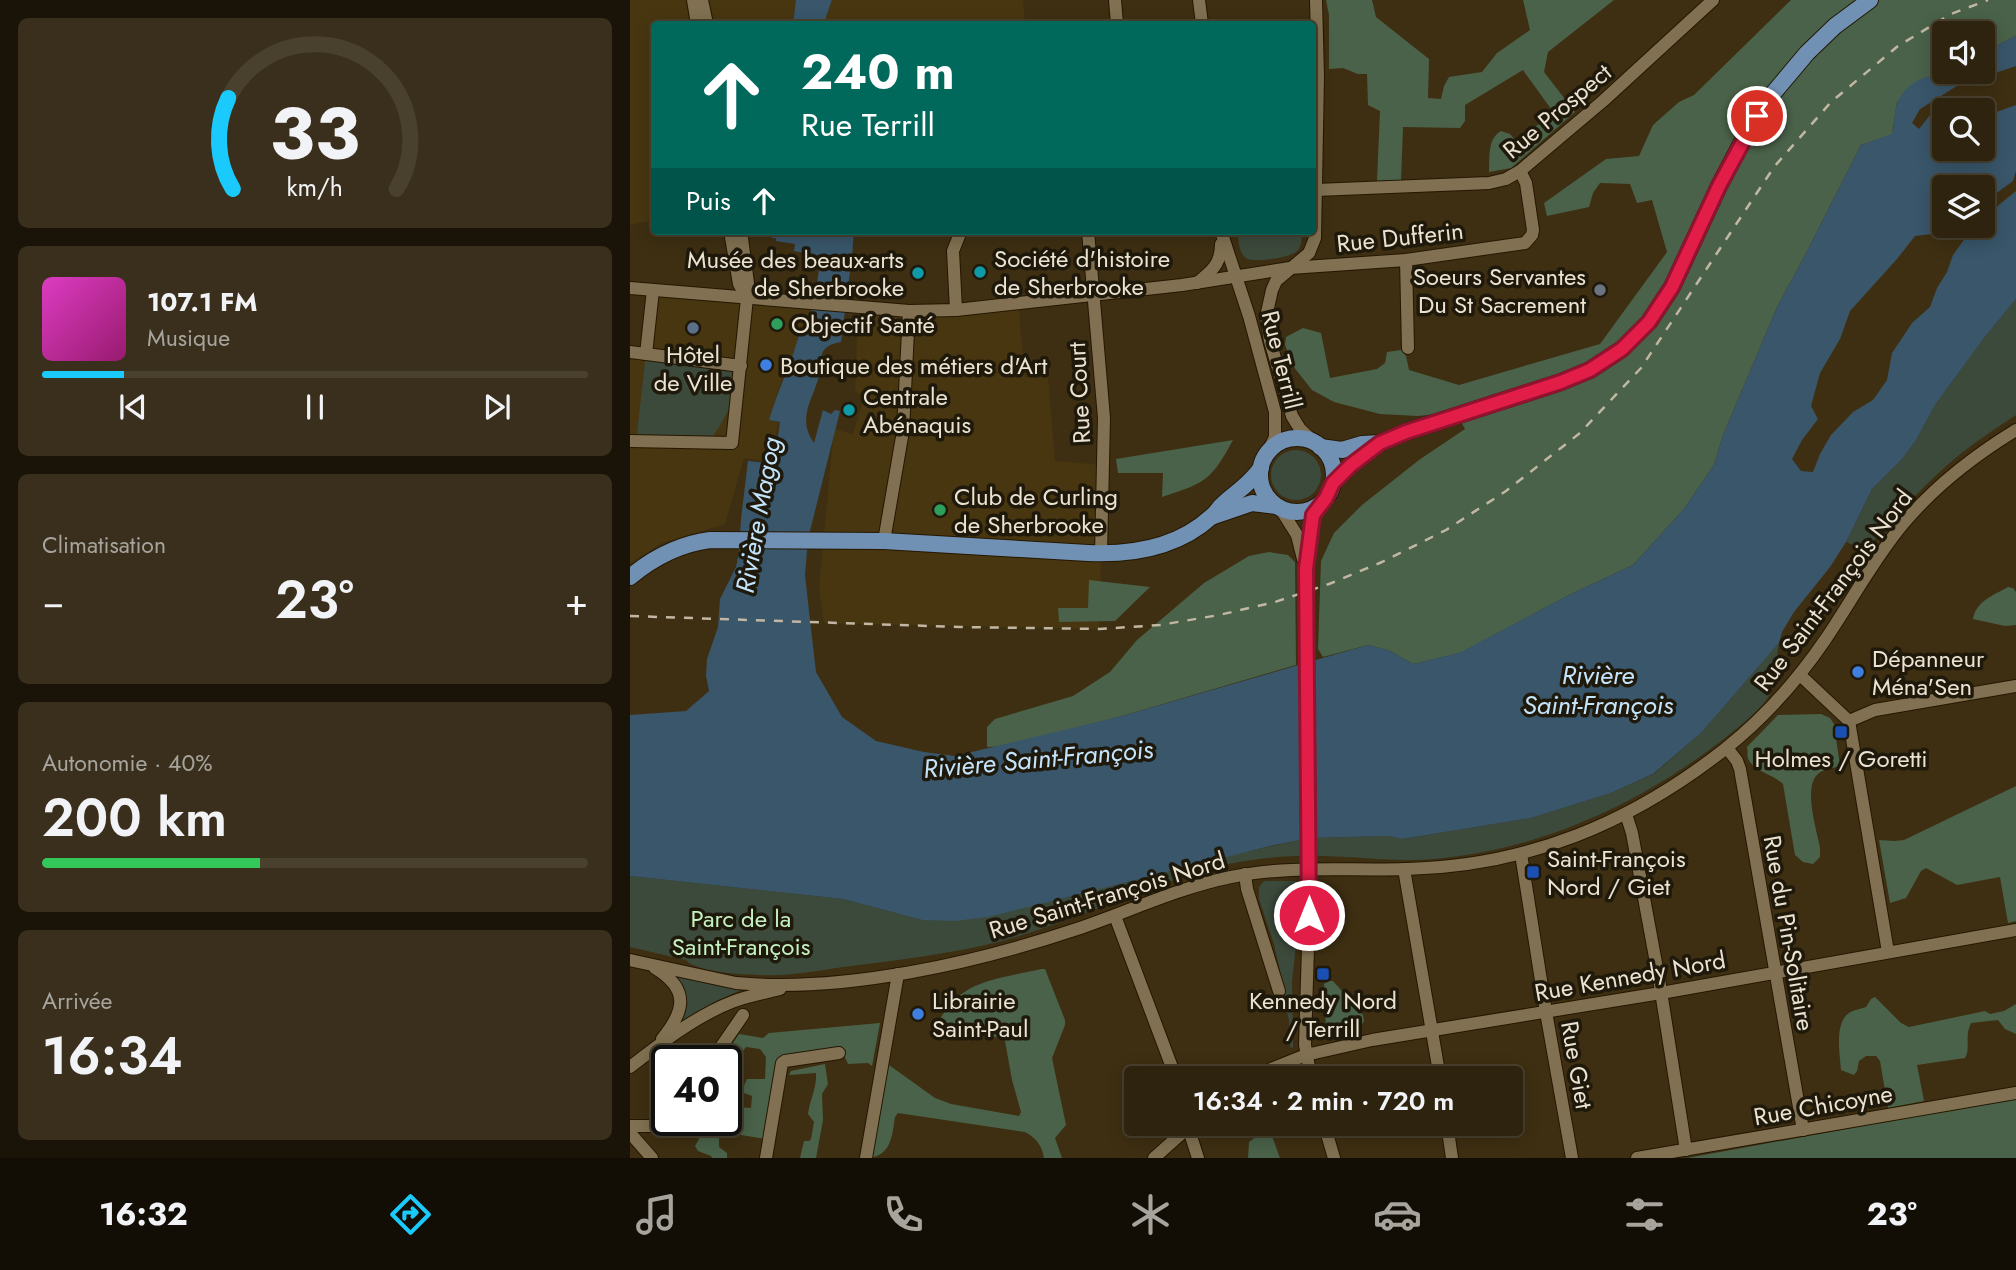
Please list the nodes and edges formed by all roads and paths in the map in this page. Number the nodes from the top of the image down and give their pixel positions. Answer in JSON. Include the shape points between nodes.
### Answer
{"nodes":[{"id":1,"x":693,"y":0,"type":"edge"},
{"id":2,"x":702,"y":0,"type":"edge"},
{"id":3,"x":1115,"y":0,"type":"edge"},
{"id":4,"x":1199,"y":0,"type":"edge"},
{"id":5,"x":1316,"y":0,"type":"edge"},
{"id":6,"x":1713,"y":0,"type":"edge"},
{"id":7,"x":1870,"y":0,"type":"edge"},
{"id":8,"x":696,"y":21,"type":"edge"},
{"id":9,"x":706,"y":21,"type":"edge"},
{"id":10,"x":1117,"y":21,"type":"edge"},
{"id":11,"x":1202,"y":21,"type":"edge"},
{"id":12,"x":1316,"y":122,"type":"edge"},
{"id":13,"x":1520,"y":171,"type":"junction"},
{"id":14,"x":1316,"y":190,"type":"edge"},
{"id":15,"x":731,"y":235,"type":"edge"},
{"id":16,"x":742,"y":235,"type":"edge"},
{"id":17,"x":959,"y":235,"type":"edge"},
{"id":18,"x":1088,"y":235,"type":"edge"},
{"id":19,"x":1221,"y":235,"type":"edge"},
{"id":20,"x":1222,"y":235,"type":"edge"},
{"id":21,"x":1315,"y":235,"type":"edge"},
{"id":22,"x":1406,"y":260,"type":"junction"},
{"id":23,"x":1290,"y":268,"type":"junction"},
{"id":24,"x":1236,"y":276,"type":"junction"},
{"id":25,"x":1197,"y":283,"type":"junction"},
{"id":26,"x":630,"y":288,"type":"edge"},
{"id":27,"x":653,"y":290,"type":"junction"},
{"id":28,"x":1093,"y":294,"type":"junction"},
{"id":29,"x":747,"y":298,"type":"junction"},
{"id":30,"x":956,"y":310,"type":"junction"},
{"id":31,"x":909,"y":311,"type":"junction"},
{"id":32,"x":1408,"y":348,"type":"dead end"},
{"id":33,"x":630,"y":352,"type":"edge"},
{"id":34,"x":646,"y":354,"type":"junction"},
{"id":35,"x":741,"y":366,"type":"junction"},
{"id":36,"x":2016,"y":430,"type":"edge"},
{"id":37,"x":630,"y":441,"type":"edge"},
{"id":38,"x":1380,"y":443,"type":"junction"},
{"id":39,"x":1317,"y":445,"type":"junction"},
{"id":40,"x":1264,"y":461,"type":"junction"},
{"id":41,"x":1333,"y":483,"type":"junction"},
{"id":42,"x":1320,"y":504,"type":"junction"},
{"id":43,"x":1278,"y":507,"type":"junction"},
{"id":44,"x":1212,"y":517,"type":"junction"},
{"id":45,"x":884,"y":541,"type":"junction"},
{"id":46,"x":1101,"y":554,"type":"junction"},
{"id":47,"x":1306,"y":569,"type":"junction"},
{"id":48,"x":630,"y":577,"type":"edge"},
{"id":49,"x":1800,"y":674,"type":"junction"},
{"id":50,"x":2016,"y":686,"type":"edge"},
{"id":51,"x":1849,"y":720,"type":"junction"},
{"id":52,"x":1727,"y":748,"type":"junction"},
{"id":53,"x":1626,"y":814,"type":"junction"},
{"id":54,"x":1521,"y":854,"type":"junction"},
{"id":55,"x":1404,"y":869,"type":"junction"},
{"id":56,"x":1245,"y":874,"type":"junction"},
{"id":57,"x":1115,"y":916,"type":"junction"},
{"id":58,"x":2016,"y":930,"type":"edge"},
{"id":59,"x":1888,"y":952,"type":"junction"},
{"id":60,"x":630,"y":960,"type":"edge"},
{"id":61,"x":648,"y":964,"type":"junction"},
{"id":62,"x":1774,"y":972,"type":"junction"},
{"id":63,"x":898,"y":974,"type":"junction"},
{"id":64,"x":791,"y":985,"type":"junction"},
{"id":65,"x":1279,"y":991,"type":"dead end"},
{"id":66,"x":1661,"y":993,"type":"junction"},
{"id":67,"x":1546,"y":1012,"type":"junction"},
{"id":68,"x":743,"y":1014,"type":"dead end"},
{"id":69,"x":1433,"y":1031,"type":"junction"},
{"id":70,"x":658,"y":1045,"type":"edge"},
{"id":71,"x":659,"y":1045,"type":"edge"},
{"id":72,"x":722,"y":1045,"type":"edge"},
{"id":73,"x":651,"y":1051,"type":"edge"},
{"id":74,"x":839,"y":1053,"type":"dead end"},
{"id":75,"x":1306,"y":1055,"type":"junction"},
{"id":76,"x":1171,"y":1066,"type":"edge"},
{"id":77,"x":1278,"y":1066,"type":"edge"},
{"id":78,"x":1308,"y":1066,"type":"edge"},
{"id":79,"x":1438,"y":1066,"type":"edge"},
{"id":80,"x":630,"y":1067,"type":"edge"},
{"id":81,"x":2016,"y":1093,"type":"edge"},
{"id":82,"x":630,"y":1126,"type":"edge"},
{"id":83,"x":651,"y":1126,"type":"edge"},
{"id":84,"x":1803,"y":1130,"type":"junction"},
{"id":85,"x":630,"y":1133,"type":"edge"},
{"id":86,"x":1178,"y":1136,"type":"edge"},
{"id":87,"x":1193,"y":1136,"type":"edge"},
{"id":88,"x":1328,"y":1136,"type":"edge"},
{"id":89,"x":1449,"y":1136,"type":"edge"},
{"id":90,"x":1686,"y":1150,"type":"junction"},
{"id":91,"x":652,"y":1158,"type":"edge"},
{"id":92,"x":766,"y":1158,"type":"edge"},
{"id":93,"x":866,"y":1158,"type":"edge"},
{"id":94,"x":1154,"y":1158,"type":"edge"},
{"id":95,"x":1198,"y":1158,"type":"edge"},
{"id":96,"x":1334,"y":1158,"type":"edge"},
{"id":97,"x":1452,"y":1158,"type":"edge"},
{"id":98,"x":1572,"y":1158,"type":"edge"},
{"id":99,"x":1637,"y":1158,"type":"edge"}],
"edges":[{"from":1,"to":8,"type":"street"},
{"from":2,"to":9,"type":"street"},
{"from":3,"to":10,"type":"street"},
{"from":4,"to":11,"type":"street"},
{"from":5,"to":12,"type":"street","name":"Rue Terrill"},
{"from":6,"to":13,"type":"street","name":"Rue Prospect"},
{"from":7,"to":38,"type":"main road","via":[[1807,53],[1765,103],[1719,186],[1672,287],[1649,322],[1622,349],[1561,382]]},
{"from":13,"to":14,"type":"street","name":"Rue Prospect","via":[[1489,183]]},
{"from":13,"to":22,"type":"street","name":"Rue Dufferin","via":[[1533,230],[1529,240]]},
{"from":15,"to":29,"type":"street","via":[[739,284]]},
{"from":16,"to":29,"type":"street"},
{"from":17,"to":30,"type":"street","via":[[953,251]]},
{"from":18,"to":28,"type":"street","name":"Rue Court"},
{"from":19,"to":25,"type":"street","via":[[1221,255]]},
{"from":20,"to":24,"type":"street","name":"Rue Terrill"},
{"from":21,"to":23,"type":"street","name":"Rue Terrill","via":[[1302,261]]},
{"from":22,"to":23,"type":"street","name":"Rue Dufferin"},
{"from":22,"to":32,"type":"street"},
{"from":23,"to":24,"type":"street","name":"Rue Dufferin"},
{"from":23,"to":39,"type":"street","name":"Rue Terrill","via":[[1276,281],[1266,317],[1292,416]]},
{"from":24,"to":25,"type":"street","name":"Rue Dufferin"},
{"from":24,"to":40,"type":"street","name":"Rue Terrill","via":[[1275,412],[1275,436]]},
{"from":25,"to":28,"type":"street","name":"Rue Dufferin"},
{"from":26,"to":27,"type":"street"},
{"from":27,"to":29,"type":"street"},
{"from":27,"to":34,"type":"street"},
{"from":28,"to":30,"type":"street","name":"Rue Dufferin"},
{"from":28,"to":46,"type":"street","name":"Rue Court","via":[[1104,418]]},
{"from":29,"to":31,"type":"street","name":"Rue Dufferin"},
{"from":29,"to":35,"type":"street"},
{"from":30,"to":31,"type":"street","name":"Rue Dufferin"},
{"from":31,"to":45,"type":"street","via":[[903,431]]},
{"from":33,"to":34,"type":"street"},
{"from":34,"to":35,"type":"street"},
{"from":35,"to":37,"type":"street","via":[[732,443]]},
{"from":36,"to":49,"type":"street","name":"Rue Saint-François Nord","via":[[1958,472],[1909,517]]},
{"from":38,"to":39,"type":"main road","via":[[1342,450]]},
{"from":38,"to":41,"type":"main road"},
{"from":39,"to":40,"type":"main road","via":[[1289,440],[1273,447]]},
{"from":39,"to":41,"type":"main road","via":[[1333,467]]},
{"from":40,"to":43,"type":"main road","via":[[1262,489]]},
{"from":40,"to":44,"type":"main road","via":[[1249,484]]},
{"from":41,"to":42,"type":"main road"},
{"from":42,"to":43,"type":"main road","via":[[1305,512]]},
{"from":42,"to":47,"type":"street","via":[[1311,520]]},
{"from":43,"to":44,"type":"main road","via":[[1252,503]]},
{"from":43,"to":47,"type":"street","via":[[1297,535]]},
{"from":44,"to":46,"type":"main road","via":[[1154,548]]},
{"from":45,"to":46,"type":"main road"},
{"from":45,"to":48,"type":"main road","via":[[701,541],[645,564]]},
{"from":47,"to":75,"type":"street","bridge":true},
{"from":49,"to":51,"type":"street"},
{"from":49,"to":52,"type":"street","name":"Rue Saint-François Nord"},
{"from":50,"to":51,"type":"street","via":[[1875,710]]},
{"from":51,"to":59,"type":"street"},
{"from":52,"to":53,"type":"street","name":"Rue Saint-François Nord"},
{"from":52,"to":62,"type":"street","name":"Rue du Pin-Solitaire","via":[[1740,769]]},
{"from":53,"to":54,"type":"street","name":"Rue Saint-François Nord"},
{"from":53,"to":66,"type":"street"},
{"from":54,"to":55,"type":"street","name":"Rue Saint-François Nord","via":[[1464,865]]},
{"from":54,"to":67,"type":"street","name":"Rue Giet"},
{"from":55,"to":56,"type":"street","name":"Rue Saint-François Nord"},
{"from":55,"to":69,"type":"street"},
{"from":56,"to":57,"type":"street","name":"Rue Saint-François Nord","via":[[1148,901]]},
{"from":56,"to":65,"type":"street"},
{"from":57,"to":63,"type":"street","name":"Rue Saint-François Nord","via":[[997,953]]},
{"from":57,"to":76,"type":"street"},
{"from":58,"to":59,"type":"street","name":"Rue Kennedy Nord"},
{"from":59,"to":62,"type":"street","name":"Rue Kennedy Nord"},
{"from":60,"to":61,"type":"street","name":"Rue Saint-François Nord"},
{"from":61,"to":64,"type":"street","name":"Rue Saint-François Nord","via":[[736,983]]},
{"from":61,"to":70,"type":"street","via":[[669,978],[680,998],[676,1023]]},
{"from":62,"to":66,"type":"street","name":"Rue Kennedy Nord"},
{"from":62,"to":84,"type":"street","name":"Rue du Pin-Solitaire"},
{"from":63,"to":64,"type":"street","name":"Rue Saint-François Nord"},
{"from":63,"to":93,"type":"street"},
{"from":64,"to":71,"type":"street","via":[[719,1008]]},
{"from":66,"to":67,"type":"street","name":"Rue Kennedy Nord"},
{"from":66,"to":90,"type":"street"},
{"from":67,"to":69,"type":"street","name":"Rue Kennedy Nord"},
{"from":67,"to":98,"type":"street","name":"Rue Giet"},
{"from":68,"to":72,"type":"street"},
{"from":69,"to":75,"type":"street","name":"Rue Kennedy Nord"},
{"from":69,"to":79,"type":"street"},
{"from":73,"to":80,"type":"street"},
{"from":74,"to":92,"type":"street","via":[[782,1063]]},
{"from":75,"to":77,"type":"street","name":"Rue Kennedy Nord"},
{"from":75,"to":78,"type":"street"},
{"from":81,"to":84,"type":"street","name":"Rue Chicoyne"},
{"from":82,"to":83,"type":"street"},
{"from":84,"to":90,"type":"street","name":"Rue Chicoyne"},
{"from":85,"to":91,"type":"street"},
{"from":86,"to":94,"type":"street"},
{"from":87,"to":95,"type":"street"},
{"from":88,"to":96,"type":"street"},
{"from":89,"to":97,"type":"street"},
{"from":90,"to":99,"type":"street","name":"Rue Chicoyne"}]}
